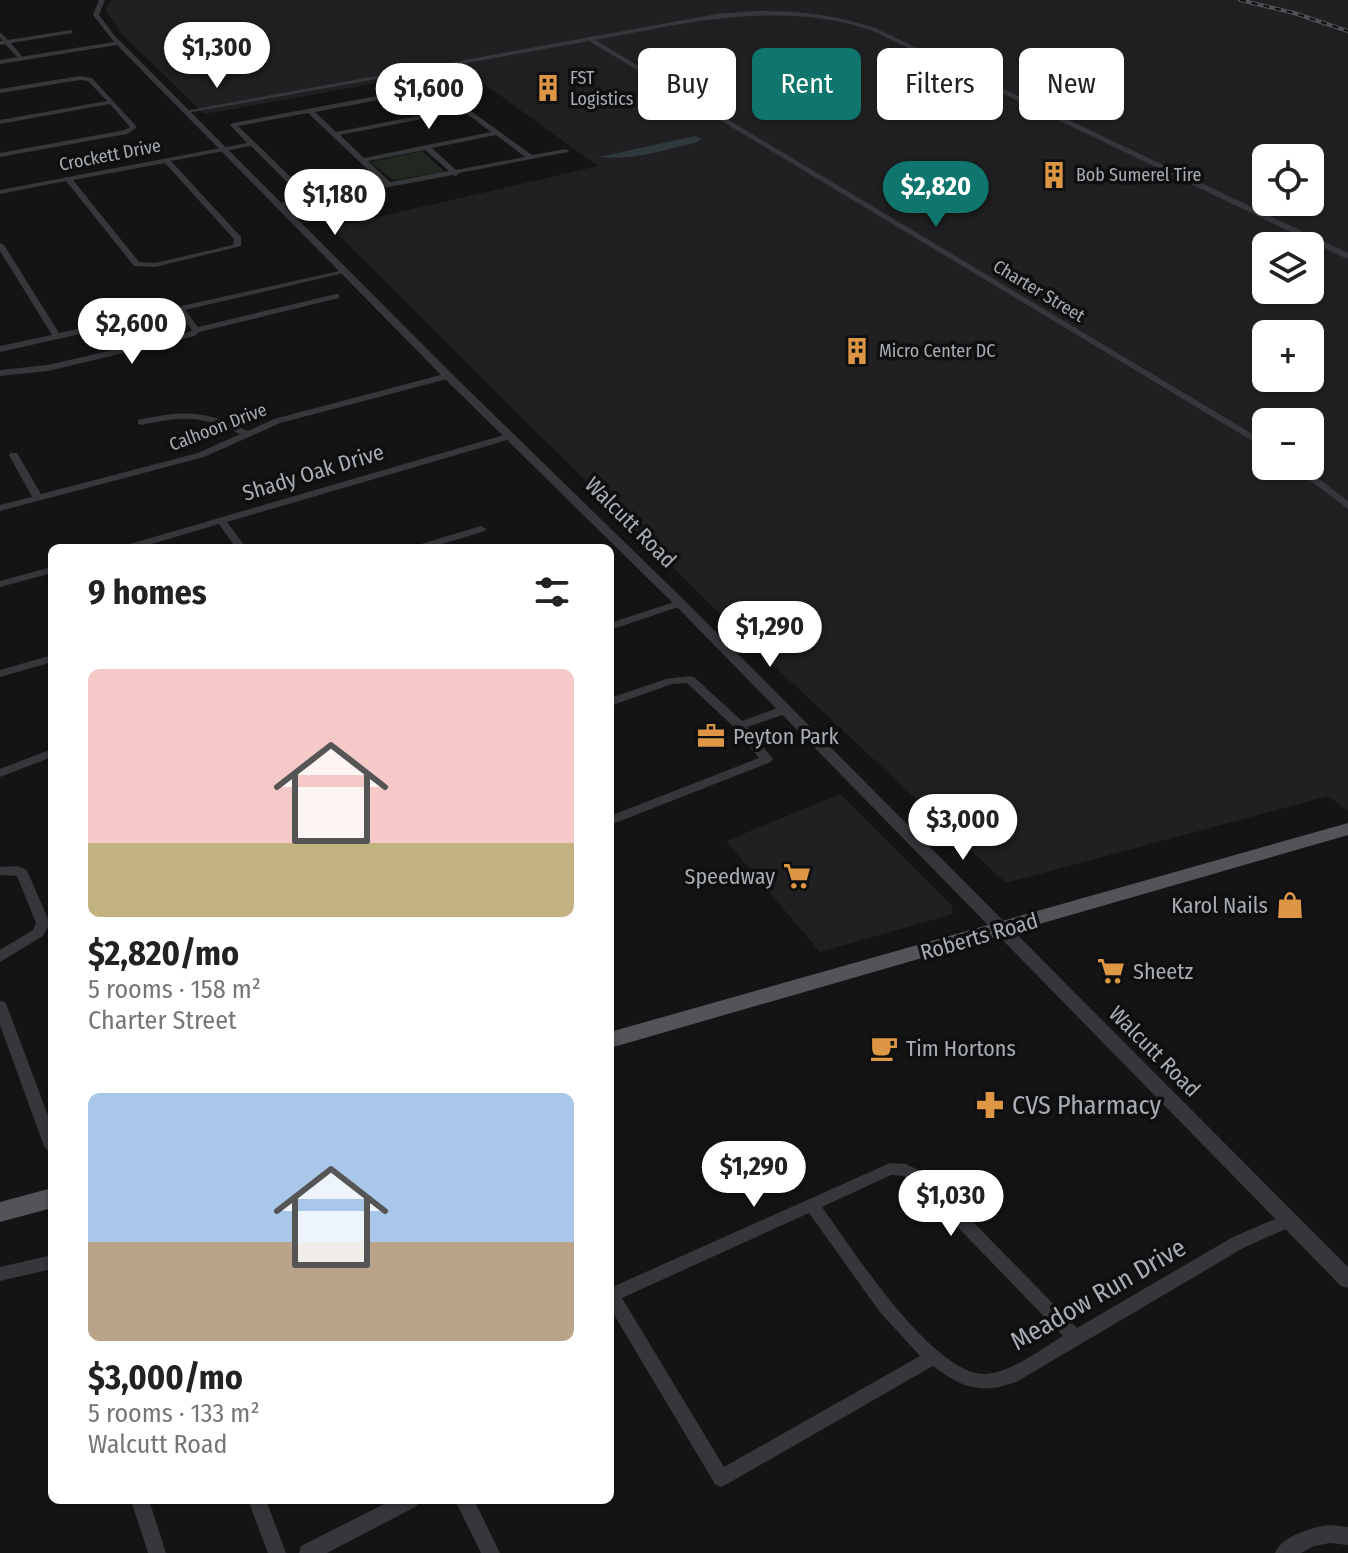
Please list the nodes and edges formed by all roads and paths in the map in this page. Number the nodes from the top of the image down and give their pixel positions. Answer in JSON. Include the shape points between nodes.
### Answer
{"nodes":[{"id":1,"x":102,"y":0,"type":"edge"},
{"id":2,"x":71,"y":32,"type":"dead end"},
{"id":3,"x":0,"y":34,"type":"edge"},
{"id":4,"x":590,"y":39,"type":"junction"},
{"id":5,"x":4,"y":42,"type":"edge"},
{"id":6,"x":119,"y":43,"type":"junction"},
{"id":7,"x":21,"y":59,"type":"junction"},
{"id":8,"x":0,"y":62,"type":"edge"},
{"id":9,"x":468,"y":81,"type":"dead end"},
{"id":10,"x":433,"y":87,"type":"junction"},
{"id":11,"x":0,"y":91,"type":"edge"},
{"id":12,"x":112,"y":102,"type":"junction"},
{"id":13,"x":465,"y":109,"type":"junction"},
{"id":14,"x":309,"y":110,"type":"junction"},
{"id":15,"x":187,"y":111,"type":"junction"},
{"id":16,"x":0,"y":122,"type":"edge"},
{"id":17,"x":498,"y":133,"type":"junction"},
{"id":18,"x":336,"y":134,"type":"junction"},
{"id":19,"x":251,"y":144,"type":"junction"},
{"id":20,"x":426,"y":147,"type":"junction"},
{"id":21,"x":225,"y":149,"type":"junction"},
{"id":22,"x":566,"y":151,"type":"dead end"},
{"id":23,"x":0,"y":155,"type":"edge"},
{"id":24,"x":531,"y":158,"type":"junction"},
{"id":25,"x":166,"y":160,"type":"junction"},
{"id":26,"x":365,"y":160,"type":"junction"},
{"id":27,"x":456,"y":174,"type":"junction"},
{"id":28,"x":68,"y":179,"type":"junction"},
{"id":29,"x":388,"y":184,"type":"junction"},
{"id":30,"x":0,"y":192,"type":"edge"},
{"id":31,"x":310,"y":200,"type":"junction"},
{"id":32,"x":282,"y":205,"type":"junction"},
{"id":33,"x":0,"y":245,"type":"edge"},
{"id":34,"x":1348,"y":256,"type":"edge"},
{"id":35,"x":344,"y":272,"type":"junction"},
{"id":36,"x":336,"y":296,"type":"dead end"},
{"id":37,"x":180,"y":309,"type":"junction"},
{"id":38,"x":196,"y":330,"type":"junction"},
{"id":39,"x":57,"y":337,"type":"junction"},
{"id":40,"x":13,"y":346,"type":"junction"},
{"id":41,"x":0,"y":349,"type":"edge"},
{"id":42,"x":25,"y":370,"type":"junction"},
{"id":43,"x":0,"y":373,"type":"edge"},
{"id":44,"x":448,"y":376,"type":"junction"},
{"id":45,"x":141,"y":422,"type":"dead end"},
{"id":46,"x":245,"y":433,"type":"junction"},
{"id":47,"x":511,"y":436,"type":"junction"},
{"id":48,"x":1252,"y":438,"type":"edge"},
{"id":49,"x":14,"y":455,"type":"dead end"},
{"id":50,"x":1314,"y":480,"type":"edge"},
{"id":51,"x":38,"y":498,"type":"junction"},
{"id":52,"x":1348,"y":506,"type":"edge"},
{"id":53,"x":0,"y":508,"type":"edge"},
{"id":54,"x":222,"y":521,"type":"junction"},
{"id":55,"x":481,"y":529,"type":"dead end"},
{"id":56,"x":141,"y":544,"type":"edge"},
{"id":57,"x":238,"y":544,"type":"edge"},
{"id":58,"x":431,"y":544,"type":"edge"},
{"id":59,"x":48,"y":571,"type":"edge"},
{"id":60,"x":0,"y":584,"type":"edge"},
{"id":61,"x":680,"y":603,"type":"junction"},
{"id":62,"x":614,"y":626,"type":"edge"},
{"id":63,"x":48,"y":659,"type":"edge"},
{"id":64,"x":0,"y":674,"type":"edge"},
{"id":65,"x":614,"y":701,"type":"edge"},
{"id":66,"x":784,"y":710,"type":"junction"},
{"id":67,"x":740,"y":726,"type":"junction"},
{"id":68,"x":48,"y":755,"type":"edge"},
{"id":69,"x":0,"y":773,"type":"edge"},
{"id":70,"x":614,"y":819,"type":"edge"},
{"id":71,"x":1348,"y":829,"type":"edge"},
{"id":72,"x":0,"y":871,"type":"edge"},
{"id":73,"x":1001,"y":930,"type":"junction"},
{"id":74,"x":0,"y":957,"type":"edge"},
{"id":75,"x":0,"y":1006,"type":"edge"},
{"id":76,"x":614,"y":1039,"type":"edge"},
{"id":77,"x":48,"y":1135,"type":"edge"},
{"id":78,"x":48,"y":1199,"type":"edge"},
{"id":79,"x":811,"y":1204,"type":"junction"},
{"id":80,"x":0,"y":1212,"type":"edge"},
{"id":81,"x":1289,"y":1220,"type":"junction"},
{"id":82,"x":48,"y":1263,"type":"edge"},
{"id":83,"x":0,"y":1274,"type":"edge"},
{"id":84,"x":1348,"y":1280,"type":"edge"},
{"id":85,"x":614,"y":1294,"type":"edge"},
{"id":86,"x":614,"y":1300,"type":"edge"},
{"id":87,"x":1075,"y":1337,"type":"junction"},
{"id":88,"x":932,"y":1358,"type":"junction"},
{"id":89,"x":141,"y":1504,"type":"edge"},
{"id":90,"x":259,"y":1504,"type":"edge"},
{"id":91,"x":403,"y":1504,"type":"edge"},
{"id":92,"x":466,"y":1504,"type":"edge"},
{"id":93,"x":1348,"y":1536,"type":"edge"},
{"id":94,"x":157,"y":1553,"type":"edge"},
{"id":95,"x":277,"y":1553,"type":"edge"},
{"id":96,"x":308,"y":1553,"type":"edge"},
{"id":97,"x":491,"y":1553,"type":"edge"},
{"id":98,"x":1284,"y":1553,"type":"edge"}],
"edges":[{"from":1,"to":6,"type":"street","name":"Walcutt Road","via":[[96,15]]},
{"from":2,"to":5,"type":"street"},
{"from":3,"to":5,"type":"street"},
{"from":4,"to":15,"type":"street"},
{"from":4,"to":34,"type":"street","via":[[734,14],[784,12],[865,26]]},
{"from":4,"to":48,"type":"street","name":"Charter Street"},
{"from":5,"to":7,"type":"street"},
{"from":6,"to":7,"type":"street"},
{"from":6,"to":15,"type":"street","name":"Walcutt Road"},
{"from":7,"to":8,"type":"street"},
{"from":9,"to":10,"type":"street"},
{"from":10,"to":13,"type":"street"},
{"from":10,"to":14,"type":"street"},
{"from":11,"to":12,"type":"street","via":[[93,80]]},
{"from":12,"to":16,"type":"street"},
{"from":12,"to":23,"type":"street","via":[[132,130]]},
{"from":13,"to":17,"type":"street"},
{"from":13,"to":18,"type":"street"},
{"from":14,"to":18,"type":"street"},
{"from":14,"to":19,"type":"street","via":[[233,125]]},
{"from":15,"to":21,"type":"street","name":"Walcutt Road"},
{"from":17,"to":20,"type":"street"},
{"from":17,"to":24,"type":"street"},
{"from":18,"to":26,"type":"street"},
{"from":19,"to":21,"type":"street","name":"Crockett Drive"},
{"from":19,"to":31,"type":"street"},
{"from":20,"to":26,"type":"street"},
{"from":20,"to":27,"type":"street"},
{"from":21,"to":25,"type":"street","name":"Crockett Drive"},
{"from":21,"to":32,"type":"street","name":"Walcutt Road"},
{"from":22,"to":24,"type":"street"},
{"from":24,"to":27,"type":"street"},
{"from":25,"to":28,"type":"street","name":"Crockett Drive"},
{"from":25,"to":28,"type":"street","via":[[238,239],[237,246],[155,265],[137,264]]},
{"from":26,"to":29,"type":"street"},
{"from":27,"to":29,"type":"street"},
{"from":28,"to":30,"type":"street","name":"Crockett Drive"},
{"from":29,"to":31,"type":"street"},
{"from":31,"to":32,"type":"street"},
{"from":32,"to":35,"type":"street","name":"Walcutt Road"},
{"from":33,"to":39,"type":"street"},
{"from":35,"to":37,"type":"street"},
{"from":35,"to":44,"type":"street","name":"Walcutt Road"},
{"from":36,"to":38,"type":"street"},
{"from":37,"to":38,"type":"street"},
{"from":37,"to":39,"type":"street"},
{"from":38,"to":42,"type":"street","via":[[182,338]]},
{"from":39,"to":40,"type":"street"},
{"from":40,"to":41,"type":"street"},
{"from":40,"to":42,"type":"street"},
{"from":42,"to":43,"type":"street"},
{"from":44,"to":46,"type":"street","name":"Calhoon Drive"},
{"from":44,"to":47,"type":"street","name":"Walcutt Road"},
{"from":45,"to":46,"type":"street","via":[[201,414]]},
{"from":46,"to":51,"type":"street","name":"Calhoon Drive","via":[[201,455]]},
{"from":47,"to":54,"type":"street","name":"Shady Oak Drive"},
{"from":47,"to":61,"type":"street","name":"Walcutt Road"},
{"from":49,"to":51,"type":"street"},
{"from":50,"to":52,"type":"street"},
{"from":51,"to":53,"type":"street","name":"Calhoon Drive"},
{"from":54,"to":56,"type":"street","name":"Shady Oak Drive"},
{"from":54,"to":57,"type":"street"},
{"from":55,"to":58,"type":"street"},
{"from":59,"to":60,"type":"street"},
{"from":61,"to":62,"type":"street"},
{"from":61,"to":66,"type":"street","name":"Walcutt Road"},
{"from":63,"to":64,"type":"street"},
{"from":65,"to":67,"type":"street","via":[[690,679]]},
{"from":66,"to":67,"type":"street"},
{"from":66,"to":73,"type":"street","name":"Walcutt Road"},
{"from":67,"to":70,"type":"street","via":[[765,753],[765,761]]},
{"from":68,"to":69,"type":"street"},
{"from":71,"to":73,"type":"main road","name":"Roberts Road"},
{"from":72,"to":74,"type":"street","via":[[22,873],[43,923],[38,933]]},
{"from":73,"to":76,"type":"main road","name":"Roberts Road"},
{"from":73,"to":81,"type":"street","name":"Walcutt Road"},
{"from":75,"to":77,"type":"street"},
{"from":78,"to":80,"type":"main road"},
{"from":79,"to":85,"type":"street"},
{"from":79,"to":87,"type":"street","via":[[890,1169],[906,1170],[920,1178]]},
{"from":79,"to":88,"type":"street","name":"Meadow Run Drive","via":[[885,1305]]},
{"from":81,"to":84,"type":"street","name":"Walcutt Road"},
{"from":81,"to":87,"type":"street","name":"Meadow Run Drive","via":[[1239,1242]]},
{"from":82,"to":83,"type":"street"},
{"from":86,"to":88,"type":"street","via":[[721,1478]]},
{"from":87,"to":88,"type":"street","name":"Meadow Run Drive","via":[[1012,1375],[990,1382],[975,1381]]},
{"from":89,"to":94,"type":"street"},
{"from":90,"to":95,"type":"street"},
{"from":91,"to":96,"type":"street"},
{"from":92,"to":97,"type":"street"},
{"from":93,"to":98,"type":"street","via":[[1312,1536]]}]}
